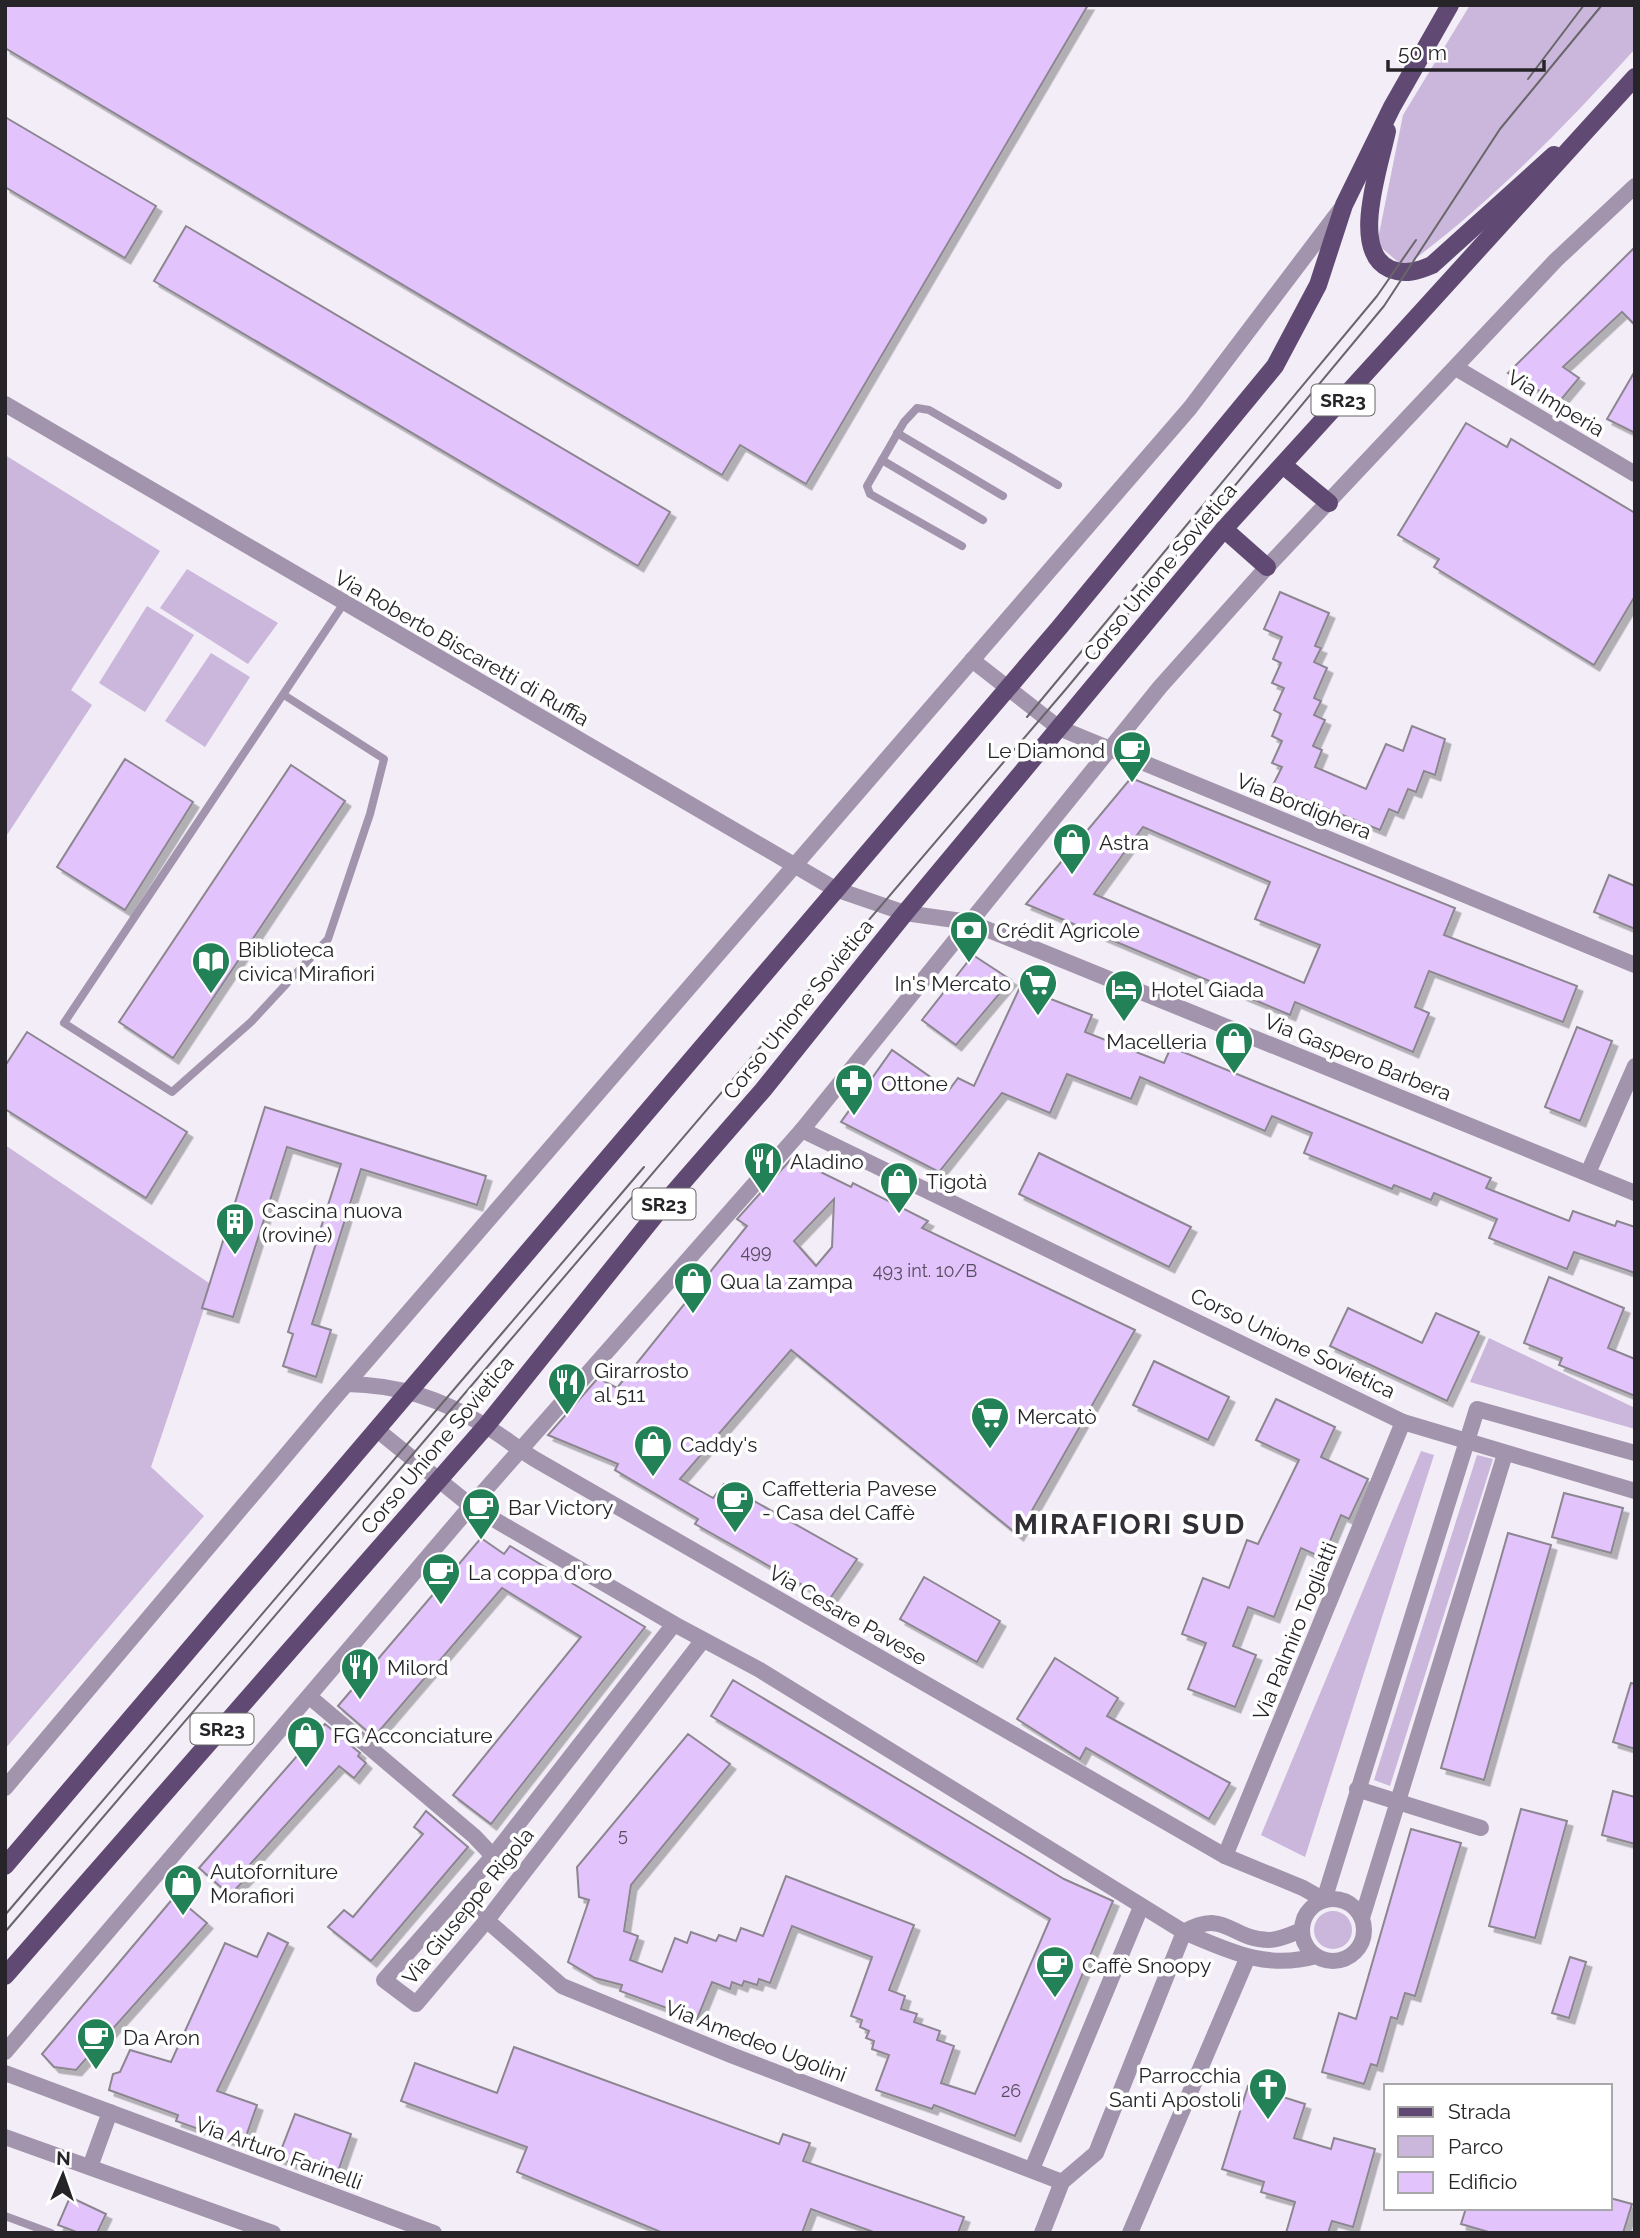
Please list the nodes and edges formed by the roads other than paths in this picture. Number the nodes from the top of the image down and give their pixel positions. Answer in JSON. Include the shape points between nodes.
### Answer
{"nodes":[{"id":1,"x":1450,"y":5,"type":"edge"},
{"id":2,"x":1635,"y":78,"type":"edge"},
{"id":3,"x":1392,"y":107,"type":"junction"},
{"id":4,"x":1590,"y":125,"type":"junction"},
{"id":5,"x":1635,"y":186,"type":"edge"},
{"id":6,"x":1344,"y":205,"type":"junction"},
{"id":7,"x":1456,"y":368,"type":"junction"},
{"id":8,"x":5,"y":404,"type":"edge"},
{"id":9,"x":897,"y":433,"type":"junction"},
{"id":10,"x":881,"y":460,"type":"junction"},
{"id":11,"x":1283,"y":465,"type":"junction"},
{"id":12,"x":1635,"y":474,"type":"edge"},
{"id":13,"x":1058,"y":485,"type":"dead end"},
{"id":14,"x":1003,"y":496,"type":"dead end"},
{"id":15,"x":1329,"y":503,"type":"junction"},
{"id":16,"x":983,"y":520,"type":"dead end"},
{"id":17,"x":1224,"y":529,"type":"junction"},
{"id":18,"x":962,"y":546,"type":"dead end"},
{"id":19,"x":1268,"y":567,"type":"junction"},
{"id":20,"x":344,"y":603,"type":"junction"},
{"id":21,"x":972,"y":660,"type":"junction"},
{"id":22,"x":1007,"y":689,"type":"junction"},
{"id":23,"x":284,"y":695,"type":"junction"},
{"id":24,"x":1059,"y":728,"type":"junction"},
{"id":25,"x":1110,"y":749,"type":"junction"},
{"id":26,"x":794,"y":867,"type":"junction"},
{"id":27,"x":835,"y":889,"type":"junction"},
{"id":28,"x":905,"y":913,"type":"junction"},
{"id":29,"x":968,"y":922,"type":"junction"},
{"id":30,"x":1635,"y":965,"type":"edge"},
{"id":31,"x":1635,"y":1066,"type":"edge"},
{"id":32,"x":802,"y":1130,"type":"junction"},
{"id":33,"x":1588,"y":1174,"type":"junction"},
{"id":34,"x":1635,"y":1193,"type":"edge"},
{"id":35,"x":347,"y":1384,"type":"junction"},
{"id":36,"x":408,"y":1391,"type":"junction"},
{"id":37,"x":1403,"y":1422,"type":"junction"},
{"id":38,"x":486,"y":1426,"type":"junction"},
{"id":39,"x":376,"y":1429,"type":"junction"},
{"id":40,"x":1465,"y":1441,"type":"junction"},
{"id":41,"x":519,"y":1451,"type":"junction"},
{"id":42,"x":1506,"y":1454,"type":"junction"},
{"id":43,"x":1635,"y":1454,"type":"edge"},
{"id":44,"x":438,"y":1481,"type":"junction"},
{"id":45,"x":1635,"y":1491,"type":"edge"},
{"id":46,"x":471,"y":1506,"type":"junction"},
{"id":47,"x":674,"y":1624,"type":"junction"},
{"id":48,"x":703,"y":1640,"type":"junction"},
{"id":49,"x":311,"y":1698,"type":"junction"},
{"id":50,"x":5,"y":1788,"type":"edge"},
{"id":51,"x":1357,"y":1788,"type":"junction"},
{"id":52,"x":1397,"y":1801,"type":"junction"},
{"id":53,"x":1481,"y":1828,"type":"dead end"},
{"id":54,"x":494,"y":1856,"type":"junction"},
{"id":55,"x":1225,"y":1856,"type":"junction"},
{"id":56,"x":5,"y":1866,"type":"edge"},
{"id":57,"x":460,"y":1897,"type":"junction"},
{"id":58,"x":1324,"y":1900,"type":"junction"},
{"id":59,"x":1141,"y":1907,"type":"junction"},
{"id":60,"x":1362,"y":1918,"type":"junction"},
{"id":61,"x":487,"y":1920,"type":"junction"},
{"id":62,"x":1302,"y":1930,"type":"junction"},
{"id":63,"x":1184,"y":1932,"type":"junction"},
{"id":64,"x":1316,"y":1956,"type":"junction"},
{"id":65,"x":1247,"y":1959,"type":"junction"},
{"id":66,"x":5,"y":1976,"type":"edge"},
{"id":67,"x":5,"y":2052,"type":"edge"},
{"id":68,"x":5,"y":2073,"type":"edge"},
{"id":69,"x":110,"y":2112,"type":"junction"},
{"id":70,"x":5,"y":2137,"type":"edge"},
{"id":71,"x":90,"y":2167,"type":"junction"},
{"id":72,"x":1032,"y":2169,"type":"junction"},
{"id":73,"x":1062,"y":2182,"type":"junction"},
{"id":74,"x":5,"y":2216,"type":"edge"},
{"id":75,"x":51,"y":2233,"type":"edge"},
{"id":76,"x":273,"y":2233,"type":"edge"},
{"id":77,"x":435,"y":2233,"type":"edge"},
{"id":78,"x":1042,"y":2233,"type":"edge"},
{"id":79,"x":1130,"y":2233,"type":"edge"}],
"edges":[{"from":1,"to":3,"type":"main road","name":"Corso Unione Sovietica"},
{"from":2,"to":4,"type":"main road","name":"Corso Unione Sovietica","number":"SR23"},
{"from":3,"to":4,"type":"main road","via":[[1368,228],[1376,260],[1395,271],[1418,272],[1432,265]]},
{"from":3,"to":6,"type":"main road","name":"Corso Unione Sovietica"},
{"from":4,"to":11,"type":"main road","name":"Corso Unione Sovietica","number":"SR23"},
{"from":5,"to":7,"type":"street","via":[[1556,260]]},
{"from":6,"to":21,"type":"street","name":"Corso Unione Sovietica","via":[[1190,408]]},
{"from":6,"to":22,"type":"main road","name":"Corso Unione Sovietica","via":[[1318,285],[1275,366]]},
{"from":7,"to":12,"type":"street","name":"Via Imperia"},
{"from":7,"to":15,"type":"street"},
{"from":8,"to":20,"type":"street","name":"Via Roberto Biscaretti di Ruffia"},
{"from":9,"to":10,"type":"lane"},
{"from":9,"to":13,"type":"lane","via":[[911,412],[929,410]]},
{"from":9,"to":14,"type":"lane"},
{"from":10,"to":16,"type":"lane"},
{"from":10,"to":18,"type":"lane","via":[[867,486],[870,494]]},
{"from":11,"to":15,"type":"main road"},
{"from":11,"to":17,"type":"main road","name":"Corso Unione Sovietica","number":"SR23"},
{"from":15,"to":19,"type":"street"},
{"from":17,"to":19,"type":"main road"},
{"from":17,"to":24,"type":"main road","name":"Corso Unione Sovietica","number":"SR23"},
{"from":19,"to":25,"type":"street"},
{"from":20,"to":23,"type":"lane"},
{"from":20,"to":26,"type":"street","name":"Via Roberto Biscaretti di Ruffia"},
{"from":21,"to":22,"type":"street","name":"Via Bordighera"},
{"from":21,"to":26,"type":"street","name":"Corso Unione Sovietica"},
{"from":22,"to":24,"type":"street","name":"Via Bordighera"},
{"from":22,"to":27,"type":"main road","name":"Corso Unione Sovietica"},
{"from":23,"to":23,"type":"lane","via":[[64,1023],[172,1092],[251,1022],[328,939],[370,814],[384,760]]},
{"from":24,"to":25,"type":"street","name":"Via Bordighera"},
{"from":24,"to":28,"type":"main road","name":"Corso Unione Sovietica","number":"SR23"},
{"from":25,"to":29,"type":"street"},
{"from":25,"to":30,"type":"street","name":"Via Bordighera"},
{"from":26,"to":27,"type":"street","name":"Via Roberto Biscaretti di Ruffia"},
{"from":26,"to":35,"type":"street","name":"Corso Unione Sovietica"},
{"from":27,"to":28,"type":"street","name":"Via Roberto Biscaretti di Ruffia"},
{"from":27,"to":36,"type":"main road","name":"Corso Unione Sovietica"},
{"from":28,"to":29,"type":"street","name":"Via Gaspero Barbera"},
{"from":28,"to":38,"type":"main road","name":"Corso Unione Sovietica","number":"SR23"},
{"from":29,"to":32,"type":"street"},
{"from":29,"to":33,"type":"street","name":"Via Gaspero Barbera"},
{"from":31,"to":33,"type":"street"},
{"from":32,"to":37,"type":"street","name":"Corso Unione Sovietica"},
{"from":32,"to":41,"type":"street"},
{"from":33,"to":34,"type":"street","name":"Via Gaspero Barbera"},
{"from":35,"to":36,"type":"street","name":"Via Cesare Pavese","via":[[387,1385]]},
{"from":35,"to":50,"type":"street","name":"Corso Unione Sovietica"},
{"from":36,"to":38,"type":"street","name":"Via Cesare Pavese","via":[[443,1402]]},
{"from":36,"to":39,"type":"main road","name":"Corso Unione Sovietica"},
{"from":37,"to":40,"type":"street","name":"Corso Unione Sovietica"},
{"from":37,"to":55,"type":"street","name":"Via Palmiro Togliatti"},
{"from":38,"to":41,"type":"street","name":"Via Cesare Pavese"},
{"from":38,"to":44,"type":"main road","name":"Corso Unione Sovietica","number":"SR23"},
{"from":39,"to":44,"type":"street"},
{"from":39,"to":56,"type":"main road","name":"Corso Unione Sovietica"},
{"from":40,"to":42,"type":"street"},
{"from":40,"to":43,"type":"street","via":[[1477,1409]]},
{"from":40,"to":51,"type":"street"},
{"from":41,"to":46,"type":"street"},
{"from":41,"to":55,"type":"street","name":"Via Cesare Pavese"},
{"from":42,"to":45,"type":"street"},
{"from":42,"to":52,"type":"street"},
{"from":44,"to":46,"type":"street"},
{"from":44,"to":66,"type":"main road","name":"Corso Unione Sovietica","number":"SR23"},
{"from":46,"to":47,"type":"street"},
{"from":46,"to":49,"type":"street"},
{"from":47,"to":48,"type":"street"},
{"from":47,"to":54,"type":"street","name":"Via Giuseppe Rigola"},
{"from":48,"to":59,"type":"street","via":[[760,1670]]},
{"from":48,"to":61,"type":"street","name":"Via Giuseppe Rigola"},
{"from":49,"to":54,"type":"street"},
{"from":49,"to":67,"type":"street"},
{"from":51,"to":52,"type":"street"},
{"from":51,"to":58,"type":"street"},
{"from":52,"to":53,"type":"street"},
{"from":52,"to":60,"type":"street"},
{"from":54,"to":57,"type":"street","name":"Via Giuseppe Rigola"},
{"from":55,"to":58,"type":"street","name":"Via Cesare Pavese"},
{"from":57,"to":61,"type":"street","name":"Via Amedeo Ugolini"},
{"from":57,"to":61,"type":"street","name":"Via Giuseppe Rigola","via":[[384,1980],[416,2004]]},
{"from":58,"to":60,"type":"street","via":[[1342,1900],[1354,1906]]},
{"from":58,"to":62,"type":"street","via":[[1305,1916]]},
{"from":59,"to":63,"type":"street"},
{"from":59,"to":72,"type":"street"},
{"from":60,"to":64,"type":"street","via":[[1363,1939],[1351,1955],[1336,1961]]},
{"from":61,"to":72,"type":"street","name":"Via Amedeo Ugolini","via":[[562,1986]]},
{"from":62,"to":63,"type":"street","via":[[1269,1940],[1210,1921]]},
{"from":62,"to":64,"type":"street","via":[[1306,1945]]},
{"from":63,"to":65,"type":"street"},
{"from":63,"to":73,"type":"street","via":[[1096,2153]]},
{"from":64,"to":65,"type":"street","via":[[1300,1961]]},
{"from":65,"to":79,"type":"street"},
{"from":68,"to":69,"type":"street","name":"Via Arturo Farinelli"},
{"from":69,"to":71,"type":"street"},
{"from":69,"to":77,"type":"street","name":"Via Arturo Farinelli"},
{"from":70,"to":71,"type":"street"},
{"from":71,"to":76,"type":"street"},
{"from":72,"to":73,"type":"street","name":"Via Amedeo Ugolini"},
{"from":73,"to":78,"type":"street"},
{"from":74,"to":75,"type":"lane"}]}
